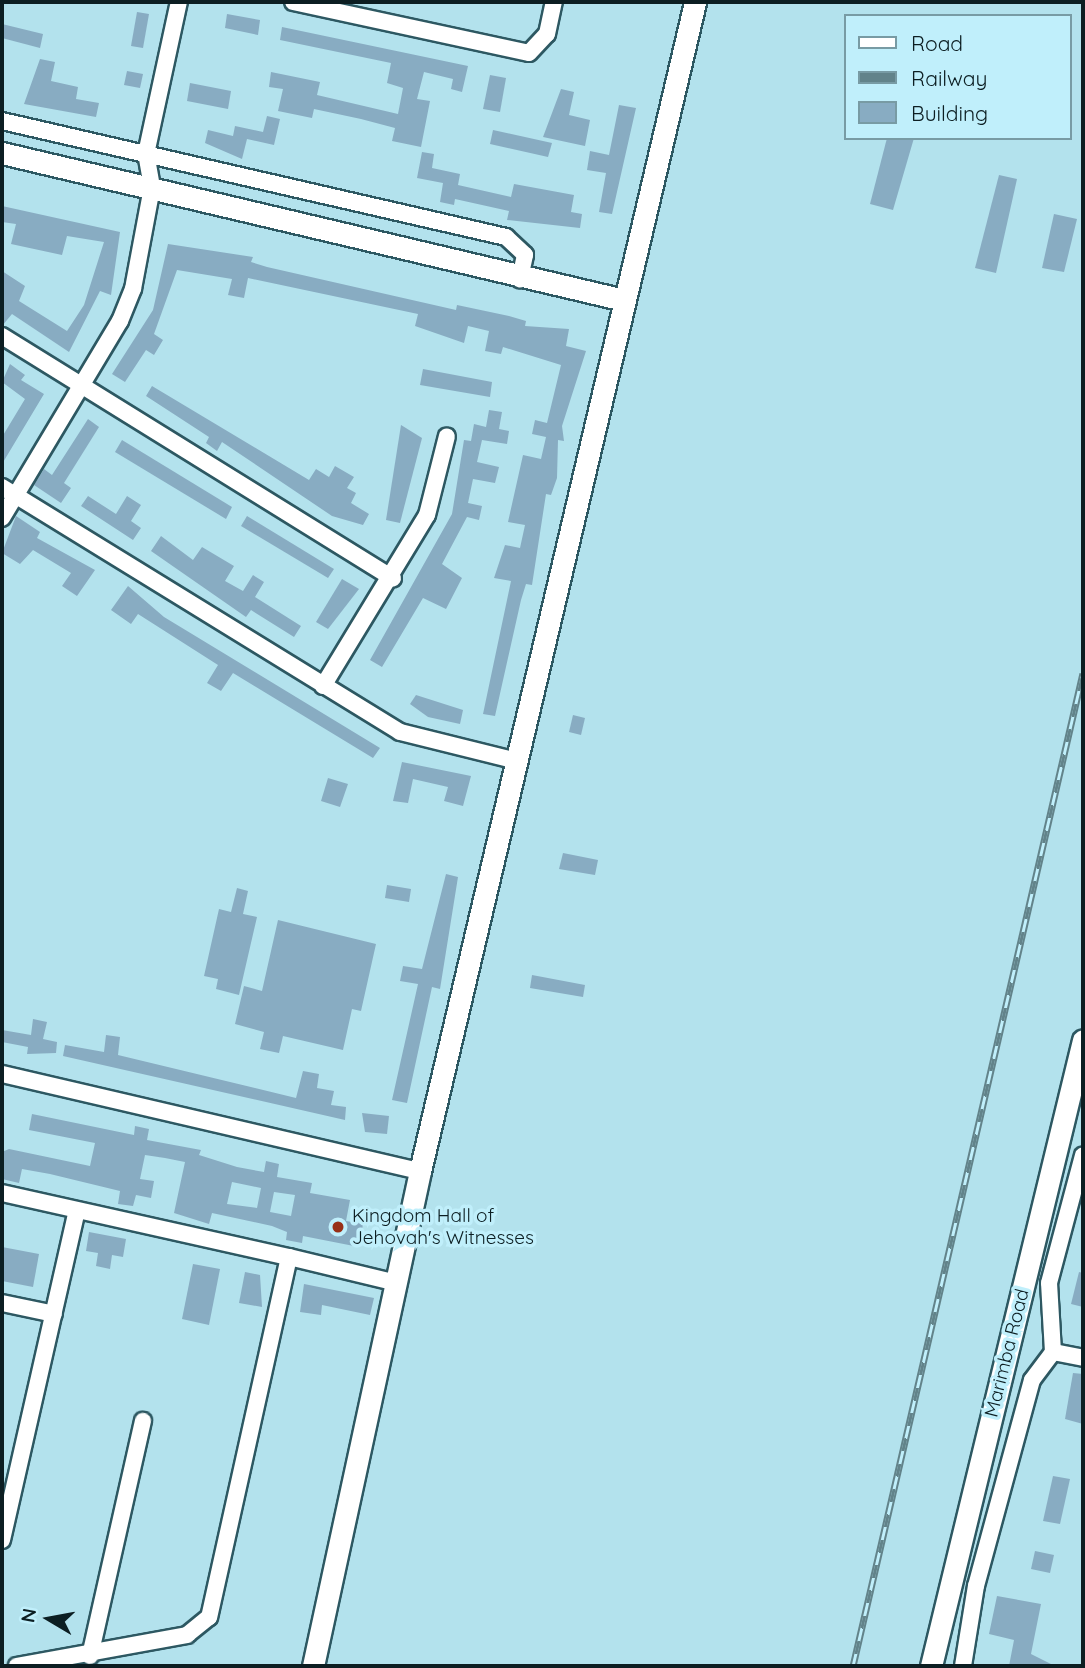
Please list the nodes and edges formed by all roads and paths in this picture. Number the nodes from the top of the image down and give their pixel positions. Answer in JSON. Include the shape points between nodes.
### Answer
{"nodes":[{"id":1,"x":179,"y":2,"type":"edge"},
{"id":2,"x":293,"y":2,"type":"edge"},
{"id":3,"x":554,"y":2,"type":"edge"},
{"id":4,"x":695,"y":2,"type":"edge"},
{"id":5,"x":310,"y":4,"type":"edge"},
{"id":6,"x":2,"y":121,"type":"edge"},
{"id":7,"x":2,"y":153,"type":"edge"},
{"id":8,"x":146,"y":154,"type":"junction"},
{"id":9,"x":152,"y":187,"type":"junction"},
{"id":10,"x":520,"y":279,"type":"junction"},
{"id":11,"x":624,"y":300,"type":"junction"},
{"id":12,"x":2,"y":336,"type":"edge"},
{"id":13,"x":78,"y":385,"type":"junction"},
{"id":14,"x":447,"y":436,"type":"dead end"},
{"id":15,"x":9,"y":491,"type":"edge"},
{"id":16,"x":2,"y":518,"type":"edge"},
{"id":17,"x":393,"y":578,"type":"junction"},
{"id":18,"x":323,"y":685,"type":"junction"},
{"id":19,"x":517,"y":761,"type":"junction"},
{"id":20,"x":1083,"y":1040,"type":"edge"},
{"id":21,"x":2,"y":1074,"type":"edge"},
{"id":22,"x":1083,"y":1154,"type":"edge"},
{"id":23,"x":420,"y":1171,"type":"junction"},
{"id":24,"x":2,"y":1194,"type":"edge"},
{"id":25,"x":77,"y":1212,"type":"junction"},
{"id":26,"x":289,"y":1257,"type":"junction"},
{"id":27,"x":397,"y":1283,"type":"junction"},
{"id":28,"x":2,"y":1303,"type":"edge"},
{"id":29,"x":54,"y":1314,"type":"junction"},
{"id":30,"x":1053,"y":1352,"type":"junction"},
{"id":31,"x":1083,"y":1359,"type":"edge"},
{"id":32,"x":143,"y":1421,"type":"dead end"},
{"id":33,"x":2,"y":1540,"type":"edge"},
{"id":34,"x":90,"y":1656,"type":"junction"},
{"id":35,"x":17,"y":1666,"type":"edge"},
{"id":36,"x":313,"y":1666,"type":"edge"},
{"id":37,"x":931,"y":1666,"type":"edge"},
{"id":38,"x":963,"y":1666,"type":"edge"}],
"edges":[{"from":1,"to":8,"type":"street"},
{"from":2,"to":5,"type":"street"},
{"from":3,"to":5,"type":"street","via":[[543,43],[529,53]]},
{"from":4,"to":11,"type":"street"},
{"from":6,"to":8,"type":"street"},
{"from":7,"to":9,"type":"street"},
{"from":8,"to":9,"type":"street"},
{"from":8,"to":10,"type":"street","via":[[506,237],[525,255]]},
{"from":9,"to":10,"type":"street"},
{"from":9,"to":13,"type":"street","via":[[126,306]]},
{"from":10,"to":11,"type":"street"},
{"from":11,"to":19,"type":"street"},
{"from":12,"to":13,"type":"street"},
{"from":13,"to":15,"type":"street"},
{"from":13,"to":17,"type":"street"},
{"from":14,"to":17,"type":"street","via":[[427,515]]},
{"from":15,"to":16,"type":"street"},
{"from":15,"to":18,"type":"street"},
{"from":17,"to":18,"type":"street"},
{"from":18,"to":19,"type":"street","via":[[413,737]]},
{"from":19,"to":23,"type":"street"},
{"from":20,"to":37,"type":"street","name":"Marimba Road"},
{"from":21,"to":23,"type":"street"},
{"from":22,"to":30,"type":"street","via":[[1049,1283]]},
{"from":23,"to":27,"type":"street"},
{"from":24,"to":25,"type":"street"},
{"from":25,"to":26,"type":"street"},
{"from":25,"to":29,"type":"street"},
{"from":26,"to":27,"type":"street"},
{"from":26,"to":34,"type":"street","via":[[209,1617],[187,1635]]},
{"from":27,"to":36,"type":"street"},
{"from":28,"to":29,"type":"street"},
{"from":29,"to":33,"type":"street"},
{"from":30,"to":31,"type":"street"},
{"from":30,"to":38,"type":"street","via":[[1032,1380],[976,1586]]},
{"from":32,"to":34,"type":"street"},
{"from":34,"to":35,"type":"street"}]}
